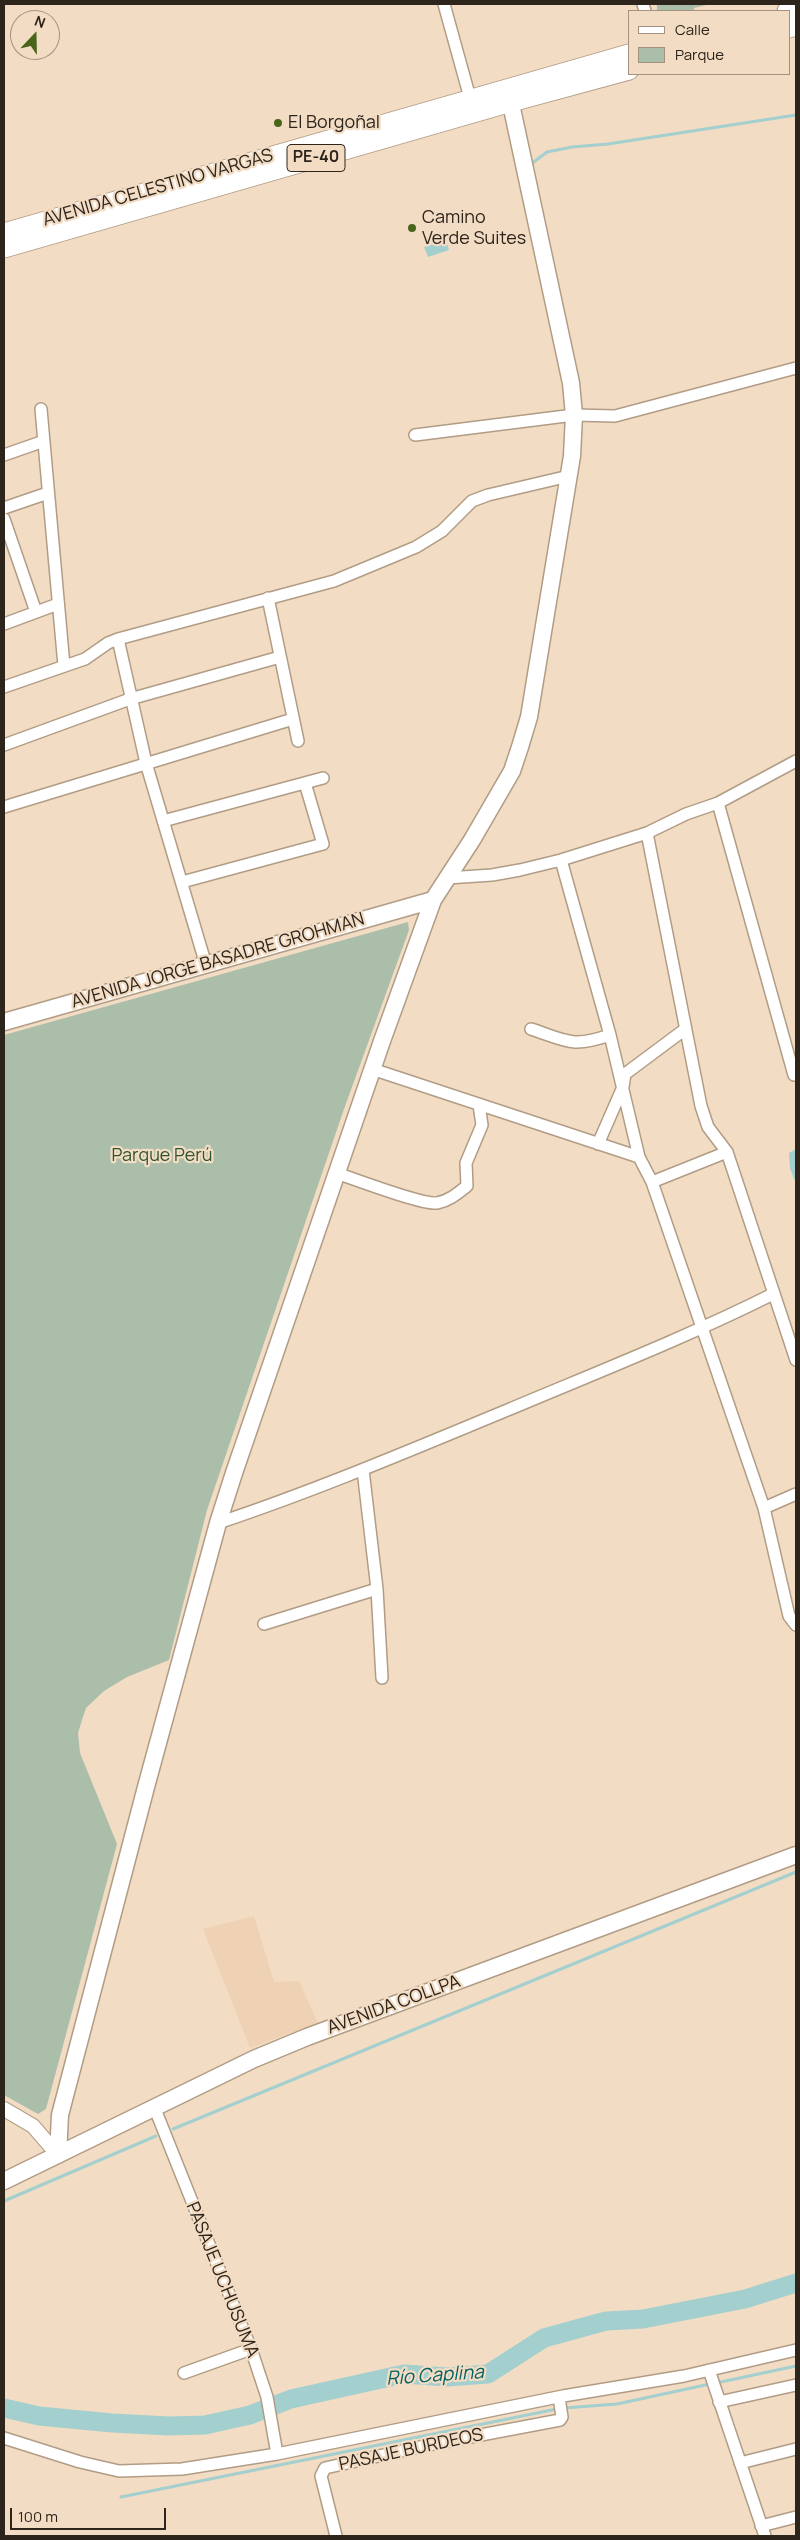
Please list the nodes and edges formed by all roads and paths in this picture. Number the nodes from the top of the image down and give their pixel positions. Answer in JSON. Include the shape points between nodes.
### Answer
{"nodes":[{"id":1,"x":444,"y":4,"type":"edge"},
{"id":2,"x":628,"y":54,"type":"edge"},
{"id":3,"x":628,"y":70,"type":"edge"},
{"id":4,"x":510,"y":94,"type":"junction"},
{"id":5,"x":470,"y":98,"type":"junction"},
{"id":6,"x":445,"y":113,"type":"junction"},
{"id":7,"x":47,"y":228,"type":"junction"},
{"id":8,"x":4,"y":233,"type":"edge"},
{"id":9,"x":4,"y":248,"type":"edge"},
{"id":10,"x":796,"y":368,"type":"edge"},
{"id":11,"x":41,"y":409,"type":"dead end"},
{"id":12,"x":574,"y":416,"type":"junction"},
{"id":13,"x":415,"y":436,"type":"dead end"},
{"id":14,"x":44,"y":441,"type":"junction"},
{"id":15,"x":4,"y":455,"type":"edge"},
{"id":16,"x":569,"y":476,"type":"junction"},
{"id":17,"x":48,"y":493,"type":"junction"},
{"id":18,"x":4,"y":508,"type":"edge"},
{"id":19,"x":4,"y":519,"type":"edge"},
{"id":20,"x":268,"y":598,"type":"junction"},
{"id":21,"x":58,"y":604,"type":"junction"},
{"id":22,"x":36,"y":612,"type":"junction"},
{"id":23,"x":4,"y":624,"type":"edge"},
{"id":24,"x":118,"y":639,"type":"junction"},
{"id":25,"x":280,"y":657,"type":"junction"},
{"id":26,"x":64,"y":666,"type":"junction"},
{"id":27,"x":4,"y":687,"type":"edge"},
{"id":28,"x":130,"y":698,"type":"junction"},
{"id":29,"x":294,"y":719,"type":"junction"},
{"id":30,"x":298,"y":741,"type":"dead end"},
{"id":31,"x":4,"y":745,"type":"edge"},
{"id":32,"x":796,"y":761,"type":"edge"},
{"id":33,"x":146,"y":763,"type":"junction"},
{"id":34,"x":323,"y":778,"type":"dead end"},
{"id":35,"x":305,"y":783,"type":"junction"},
{"id":36,"x":718,"y":803,"type":"junction"},
{"id":37,"x":4,"y":807,"type":"edge"},
{"id":38,"x":163,"y":821,"type":"junction"},
{"id":39,"x":647,"y":834,"type":"junction"},
{"id":40,"x":561,"y":860,"type":"junction"},
{"id":41,"x":447,"y":878,"type":"junction"},
{"id":42,"x":182,"y":882,"type":"junction"},
{"id":43,"x":433,"y":900,"type":"junction"},
{"id":44,"x":206,"y":965,"type":"junction"},
{"id":45,"x":4,"y":1022,"type":"edge"},
{"id":46,"x":531,"y":1029,"type":"dead end"},
{"id":47,"x":684,"y":1030,"type":"junction"},
{"id":48,"x":610,"y":1035,"type":"junction"},
{"id":49,"x":372,"y":1070,"type":"junction"},
{"id":50,"x":794,"y":1074,"type":"dead end"},
{"id":51,"x":622,"y":1087,"type":"junction"},
{"id":52,"x":480,"y":1105,"type":"junction"},
{"id":53,"x":598,"y":1144,"type":"junction"},
{"id":54,"x":726,"y":1152,"type":"junction"},
{"id":55,"x":639,"y":1157,"type":"junction"},
{"id":56,"x":336,"y":1173,"type":"junction"},
{"id":57,"x":652,"y":1182,"type":"junction"},
{"id":58,"x":773,"y":1294,"type":"junction"},
{"id":59,"x":703,"y":1329,"type":"junction"},
{"id":60,"x":796,"y":1360,"type":"edge"},
{"id":61,"x":363,"y":1470,"type":"junction"},
{"id":62,"x":796,"y":1494,"type":"edge"},
{"id":63,"x":764,"y":1508,"type":"junction"},
{"id":64,"x":218,"y":1523,"type":"junction"},
{"id":65,"x":377,"y":1589,"type":"junction"},
{"id":66,"x":264,"y":1624,"type":"dead end"},
{"id":67,"x":796,"y":1625,"type":"edge"},
{"id":68,"x":382,"y":1678,"type":"dead end"},
{"id":69,"x":796,"y":1855,"type":"edge"},
{"id":70,"x":4,"y":2109,"type":"edge"},
{"id":71,"x":154,"y":2110,"type":"junction"},
{"id":72,"x":58,"y":2155,"type":"junction"},
{"id":73,"x":4,"y":2181,"type":"edge"},
{"id":74,"x":251,"y":2349,"type":"junction"},
{"id":75,"x":796,"y":2350,"type":"edge"},
{"id":76,"x":184,"y":2373,"type":"dead end"},
{"id":77,"x":712,"y":2379,"type":"junction"},
{"id":78,"x":796,"y":2385,"type":"edge"},
{"id":79,"x":719,"y":2402,"type":"junction"},
{"id":80,"x":560,"y":2405,"type":"junction"},
{"id":81,"x":4,"y":2438,"type":"edge"},
{"id":82,"x":796,"y":2449,"type":"edge"},
{"id":83,"x":277,"y":2454,"type":"junction"},
{"id":84,"x":740,"y":2463,"type":"junction"},
{"id":85,"x":796,"y":2517,"type":"edge"},
{"id":86,"x":763,"y":2531,"type":"edge"},
{"id":87,"x":336,"y":2536,"type":"edge"}],
"edges":[{"from":1,"to":5,"type":"street"},
{"from":2,"to":4,"type":"highway","name":"AVENIDA CELESTINO VARGAS","number":"PE-40"},
{"from":3,"to":4,"type":"highway","name":"AVENIDA CELESTINO VARGAS","number":"PE-40"},
{"from":4,"to":5,"type":"highway","name":"AVENIDA CELESTINO VARGAS","number":"PE-40"},
{"from":4,"to":6,"type":"highway","name":"AVENIDA CELESTINO VARGAS","number":"PE-40"},
{"from":4,"to":12,"type":"main road","via":[[568,366]]},
{"from":5,"to":6,"type":"highway","name":"AVENIDA CELESTINO VARGAS","number":"PE-40"},
{"from":6,"to":7,"type":"highway","name":"AVENIDA CELESTINO VARGAS","number":"PE-40"},
{"from":7,"to":8,"type":"highway","name":"AVENIDA CELESTINO VARGAS","number":"PE-40"},
{"from":7,"to":9,"type":"highway","name":"AVENIDA CELESTINO VARGAS","number":"PE-40"},
{"from":10,"to":12,"type":"street","via":[[615,416]]},
{"from":11,"to":14,"type":"street"},
{"from":12,"to":13,"type":"street"},
{"from":12,"to":16,"type":"main road"},
{"from":14,"to":15,"type":"street"},
{"from":14,"to":17,"type":"street"},
{"from":16,"to":20,"type":"street","via":[[472,501],[442,531],[416,547],[334,580]]},
{"from":16,"to":41,"type":"main road","via":[[529,717],[520,747],[512,771]]},
{"from":17,"to":18,"type":"street"},
{"from":17,"to":21,"type":"street"},
{"from":19,"to":22,"type":"street"},
{"from":20,"to":24,"type":"street"},
{"from":20,"to":25,"type":"street"},
{"from":21,"to":22,"type":"street"},
{"from":21,"to":26,"type":"street"},
{"from":22,"to":23,"type":"street"},
{"from":24,"to":26,"type":"street","via":[[86,659]]},
{"from":24,"to":28,"type":"street"},
{"from":25,"to":28,"type":"street"},
{"from":25,"to":29,"type":"street"},
{"from":26,"to":27,"type":"street"},
{"from":28,"to":31,"type":"street"},
{"from":28,"to":33,"type":"street"},
{"from":29,"to":30,"type":"street"},
{"from":29,"to":33,"type":"street"},
{"from":32,"to":36,"type":"street"},
{"from":33,"to":37,"type":"street"},
{"from":33,"to":38,"type":"street"},
{"from":34,"to":35,"type":"street"},
{"from":35,"to":38,"type":"street"},
{"from":35,"to":42,"type":"street","via":[[323,844]]},
{"from":36,"to":39,"type":"street","via":[[686,814]]},
{"from":36,"to":50,"type":"street"},
{"from":38,"to":42,"type":"street"},
{"from":39,"to":40,"type":"street"},
{"from":39,"to":47,"type":"street"},
{"from":40,"to":41,"type":"street","via":[[492,875]]},
{"from":40,"to":48,"type":"street"},
{"from":41,"to":43,"type":"main road"},
{"from":42,"to":44,"type":"street"},
{"from":43,"to":44,"type":"main road","name":"AVENIDA JORGE BASADRE GROHMAN"},
{"from":43,"to":49,"type":"main road"},
{"from":44,"to":45,"type":"main road","name":"AVENIDA JORGE BASADRE GROHMAN"},
{"from":46,"to":48,"type":"street","via":[[574,1044]]},
{"from":47,"to":51,"type":"street","via":[[625,1074]]},
{"from":47,"to":54,"type":"street","via":[[700,1106],[708,1127]]},
{"from":48,"to":51,"type":"street"},
{"from":49,"to":52,"type":"street"},
{"from":49,"to":56,"type":"main road"},
{"from":51,"to":53,"type":"street"},
{"from":51,"to":55,"type":"street"},
{"from":52,"to":53,"type":"street"},
{"from":52,"to":56,"type":"street","via":[[482,1125],[466,1163],[467,1186],[445,1200],[428,1203]]},
{"from":53,"to":55,"type":"street"},
{"from":54,"to":57,"type":"street"},
{"from":54,"to":58,"type":"street"},
{"from":55,"to":57,"type":"street"},
{"from":56,"to":64,"type":"main road"},
{"from":57,"to":59,"type":"street"},
{"from":58,"to":59,"type":"street"},
{"from":58,"to":60,"type":"street"},
{"from":59,"to":61,"type":"street"},
{"from":59,"to":63,"type":"street"},
{"from":61,"to":64,"type":"street"},
{"from":61,"to":65,"type":"street"},
{"from":62,"to":63,"type":"street"},
{"from":63,"to":67,"type":"street","via":[[789,1616]]},
{"from":64,"to":72,"type":"main road","via":[[60,2115]]},
{"from":65,"to":66,"type":"street"},
{"from":65,"to":68,"type":"street"},
{"from":69,"to":71,"type":"main road","name":"AVENIDA COLLPA","via":[[307,2037],[254,2059]]},
{"from":70,"to":72,"type":"street","via":[[33,2126]]},
{"from":71,"to":72,"type":"main road","name":"AVENIDA COLLPA"},
{"from":71,"to":74,"type":"street","name":"PASAJE UCHUSUMA"},
{"from":72,"to":73,"type":"main road","name":"AVENIDA COLLPA"},
{"from":74,"to":76,"type":"street"},
{"from":74,"to":83,"type":"street","name":"PASAJE UCHUSUMA","via":[[267,2396]]},
{"from":75,"to":77,"type":"street"},
{"from":77,"to":79,"type":"street"},
{"from":77,"to":80,"type":"street","via":[[614,2389]]},
{"from":78,"to":79,"type":"street"},
{"from":79,"to":84,"type":"street"},
{"from":80,"to":83,"type":"street"},
{"from":80,"to":87,"type":"street","name":"PASAJE BURDEOS","via":[[560,2420],[325,2468],[321,2476]]},
{"from":81,"to":83,"type":"street","via":[[80,2462],[119,2470],[182,2469]]},
{"from":82,"to":84,"type":"street"},
{"from":84,"to":86,"type":"street"},
{"from":85,"to":86,"type":"street"}]}
